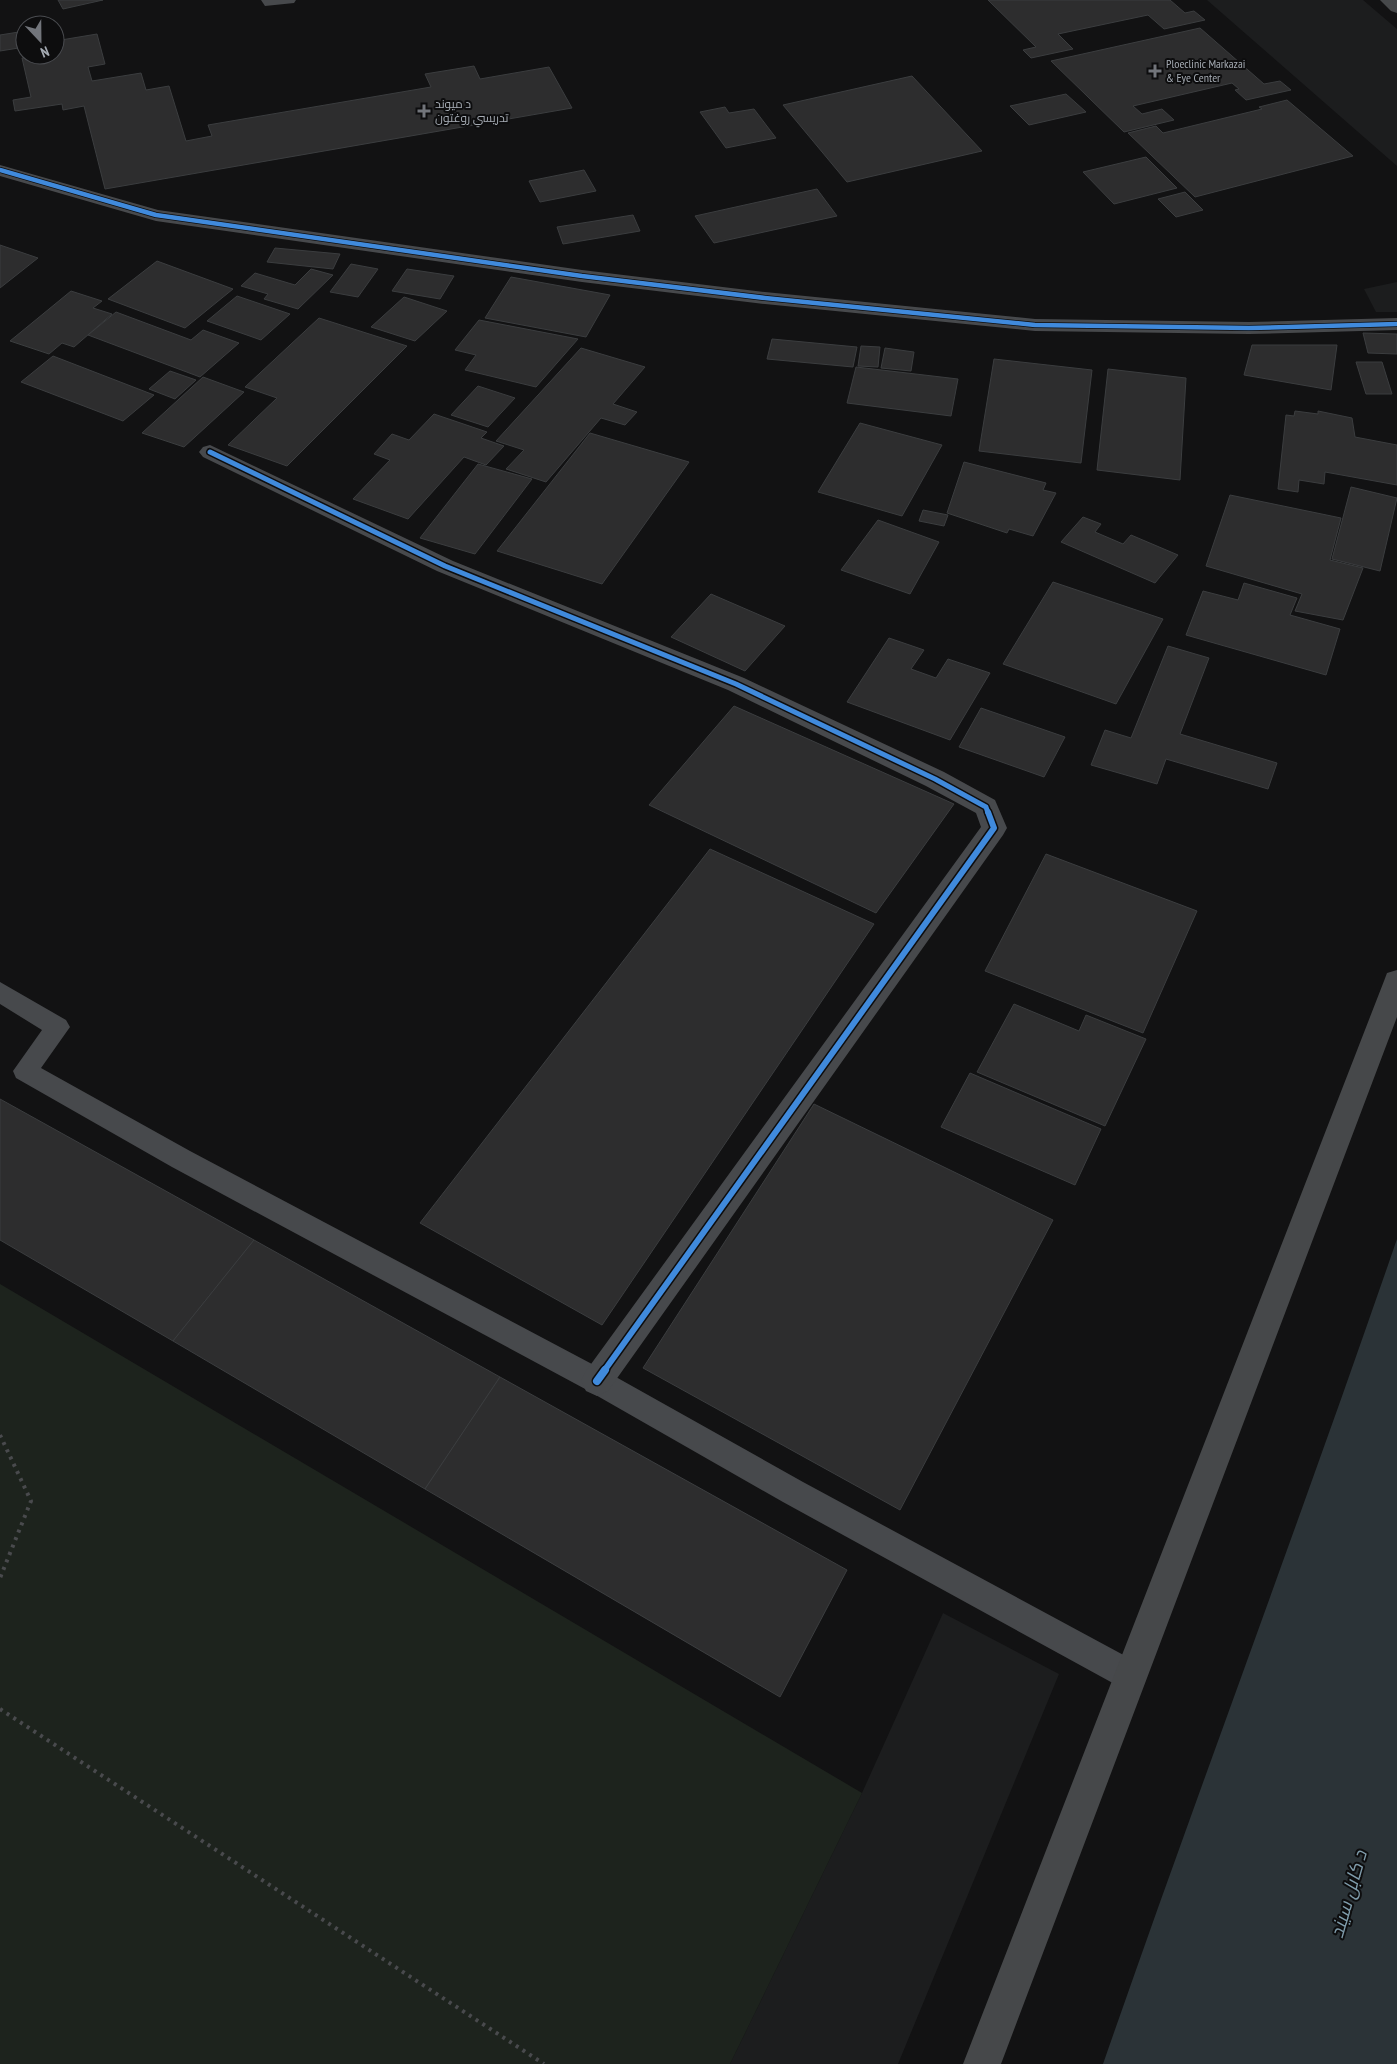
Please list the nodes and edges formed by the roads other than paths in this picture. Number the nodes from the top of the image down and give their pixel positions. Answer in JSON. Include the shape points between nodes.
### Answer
{"nodes":[{"id":1,"x":268,"y":0,"type":"edge"},
{"id":2,"x":288,"y":0,"type":"edge"},
{"id":3,"x":1388,"y":0,"type":"edge"},
{"id":4,"x":1397,"y":8,"type":"edge"},
{"id":5,"x":0,"y":170,"type":"edge"},
{"id":6,"x":1397,"y":324,"type":"edge"},
{"id":7,"x":210,"y":452,"type":"dead end"},
{"id":8,"x":1397,"y":981,"type":"edge"},
{"id":9,"x":0,"y":992,"type":"edge"},
{"id":10,"x":597,"y":1381,"type":"junction"},
{"id":11,"x":1131,"y":1676,"type":"junction"},
{"id":12,"x":982,"y":2064,"type":"edge"}],
"edges":[{"from":1,"to":2,"type":"lane","via":[[270,3]]},
{"from":3,"to":4,"type":"main road"},
{"from":5,"to":6,"type":"street","via":[[156,215],[582,276],[765,298],[1035,325],[1249,328]]},
{"from":7,"to":10,"type":"street","via":[[445,566],[736,684],[935,779],[986,807],[994,828]]},
{"from":8,"to":11,"type":"main road"},
{"from":9,"to":10,"type":"lane","via":[[58,1027],[25,1071],[181,1159]]},
{"from":10,"to":11,"type":"lane"},
{"from":11,"to":12,"type":"main road"}]}
